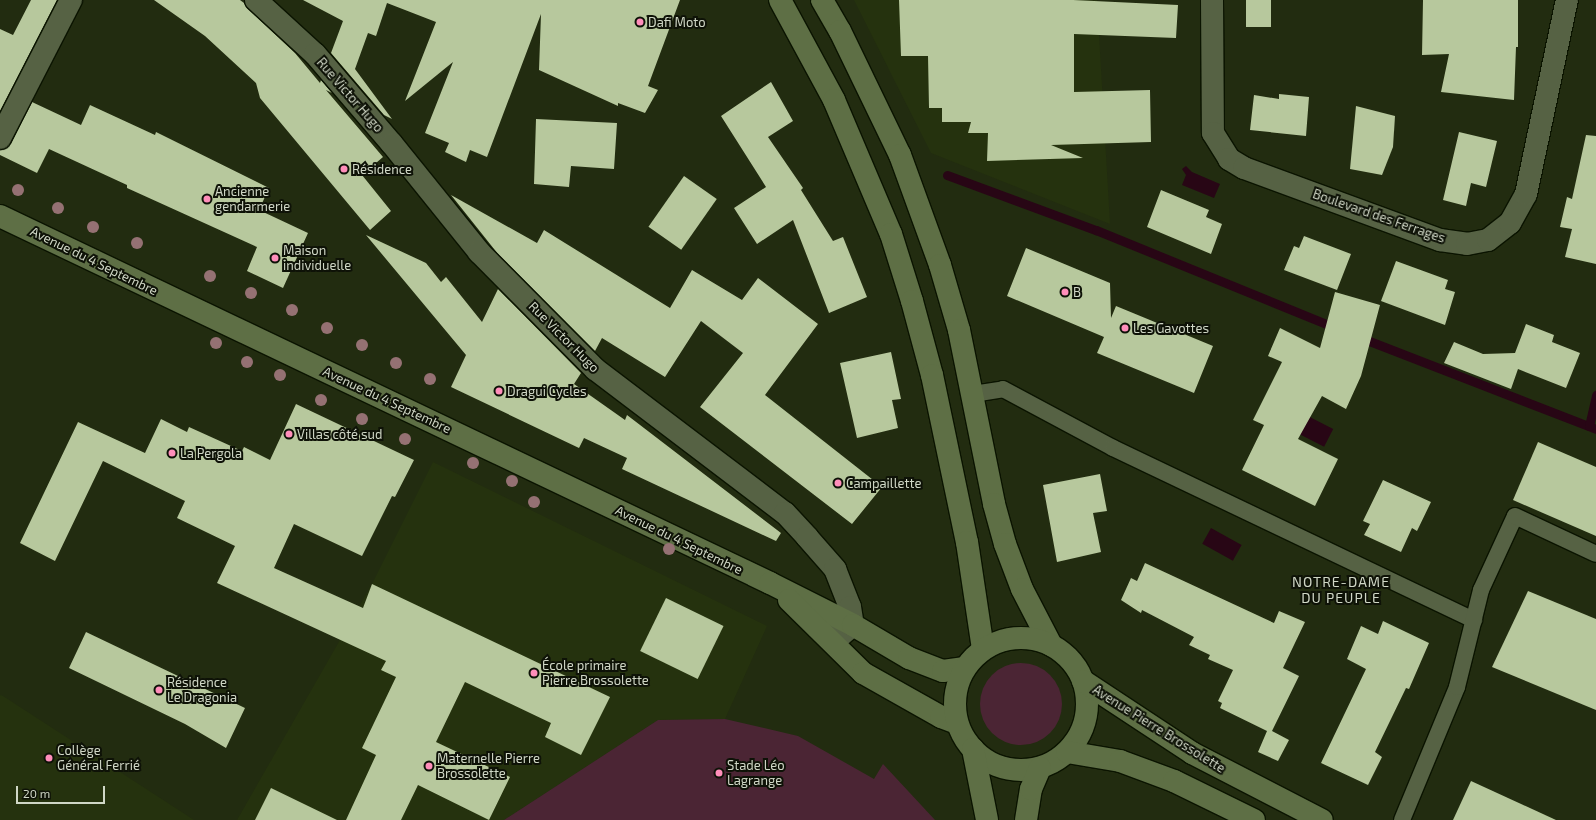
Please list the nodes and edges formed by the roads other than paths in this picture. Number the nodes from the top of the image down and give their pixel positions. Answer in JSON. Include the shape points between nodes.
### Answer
{"nodes":[{"id":1,"x":71,"y":0,"type":"edge"},
{"id":2,"x":256,"y":0,"type":"edge"},
{"id":3,"x":780,"y":0,"type":"edge"},
{"id":4,"x":822,"y":0,"type":"edge"},
{"id":5,"x":1212,"y":0,"type":"edge"},
{"id":6,"x":1567,"y":0,"type":"edge"},
{"id":7,"x":0,"y":138,"type":"edge"},
{"id":8,"x":0,"y":216,"type":"edge"},
{"id":9,"x":973,"y":394,"type":"junction"},
{"id":10,"x":1596,"y":554,"type":"edge"},
{"id":11,"x":773,"y":585,"type":"junction"},
{"id":12,"x":1474,"y":620,"type":"junction"},
{"id":13,"x":853,"y":625,"type":"junction"},
{"id":14,"x":817,"y":627,"type":"junction"},
{"id":15,"x":1051,"y":645,"type":"junction"},
{"id":16,"x":983,"y":649,"type":"junction"},
{"id":17,"x":965,"y":668,"type":"junction"},
{"id":18,"x":1082,"y":681,"type":"junction"},
{"id":19,"x":957,"y":723,"type":"junction"},
{"id":20,"x":973,"y":749,"type":"junction"},
{"id":21,"x":1067,"y":752,"type":"junction"},
{"id":22,"x":1040,"y":768,"type":"junction"},
{"id":23,"x":987,"y":820,"type":"edge"},
{"id":24,"x":1026,"y":820,"type":"edge"},
{"id":25,"x":1254,"y":820,"type":"edge"},
{"id":26,"x":1322,"y":820,"type":"edge"},
{"id":27,"x":1402,"y":820,"type":"edge"}],
"edges":[{"from":1,"to":7,"type":"street"},
{"from":2,"to":13,"type":"street","name":"Rue Victor Hugo","via":[[315,54],[392,144],[478,252],[595,369],[785,513],[835,569],[850,607]]},
{"from":3,"to":16,"type":"main road","via":[[834,100],[891,234],[912,301],[932,375],[967,542]]},
{"from":4,"to":9,"type":"main road","via":[[840,31],[900,155],[940,265],[959,330]]},
{"from":5,"to":6,"type":"street","name":"Boulevard des Ferrages","via":[[1213,133],[1229,159],[1244,168],[1426,234],[1467,244],[1488,240],[1510,223],[1526,194]]},
{"from":8,"to":11,"type":"main road","name":"Avenue du 4 Septembre"},
{"from":9,"to":12,"type":"lane","via":[[1003,389],[1113,448]]},
{"from":9,"to":15,"type":"main road","via":[[994,504],[1005,544],[1022,588]]},
{"from":10,"to":12,"type":"lane","via":[[1515,516],[1481,590]]},
{"from":11,"to":13,"type":"main road","name":"Avenue du 4 Septembre"},
{"from":11,"to":14,"type":"main road"},
{"from":12,"to":27,"type":"lane","via":[[1457,687]]},
{"from":13,"to":14,"type":"street","via":[[841,635]]},
{"from":13,"to":17,"type":"main road","name":"Avenue du 4 Septembre","via":[[889,648],[926,666],[943,671]]},
{"from":14,"to":19,"type":"main road","via":[[863,673],[941,717]]},
{"from":15,"to":16,"type":"main road","via":[[1034,639],[1016,638],[999,641]]},
{"from":15,"to":18,"type":"main road","via":[[1075,666]]},
{"from":16,"to":17,"type":"main road"},
{"from":17,"to":19,"type":"main road","via":[[957,685],[955,698]]},
{"from":18,"to":21,"type":"main road","via":[[1087,700],[1085,719],[1078,737]]},
{"from":18,"to":26,"type":"main road","name":"Avenue Pierre Brossolette","via":[[1192,753]]},
{"from":19,"to":20,"type":"main road"},
{"from":20,"to":22,"type":"main road","via":[[1001,769],[1022,771]]},
{"from":20,"to":23,"type":"main road"},
{"from":21,"to":22,"type":"main road"},
{"from":21,"to":25,"type":"main road","via":[[1120,760]]},
{"from":22,"to":24,"type":"main road","via":[[1032,789]]}]}
